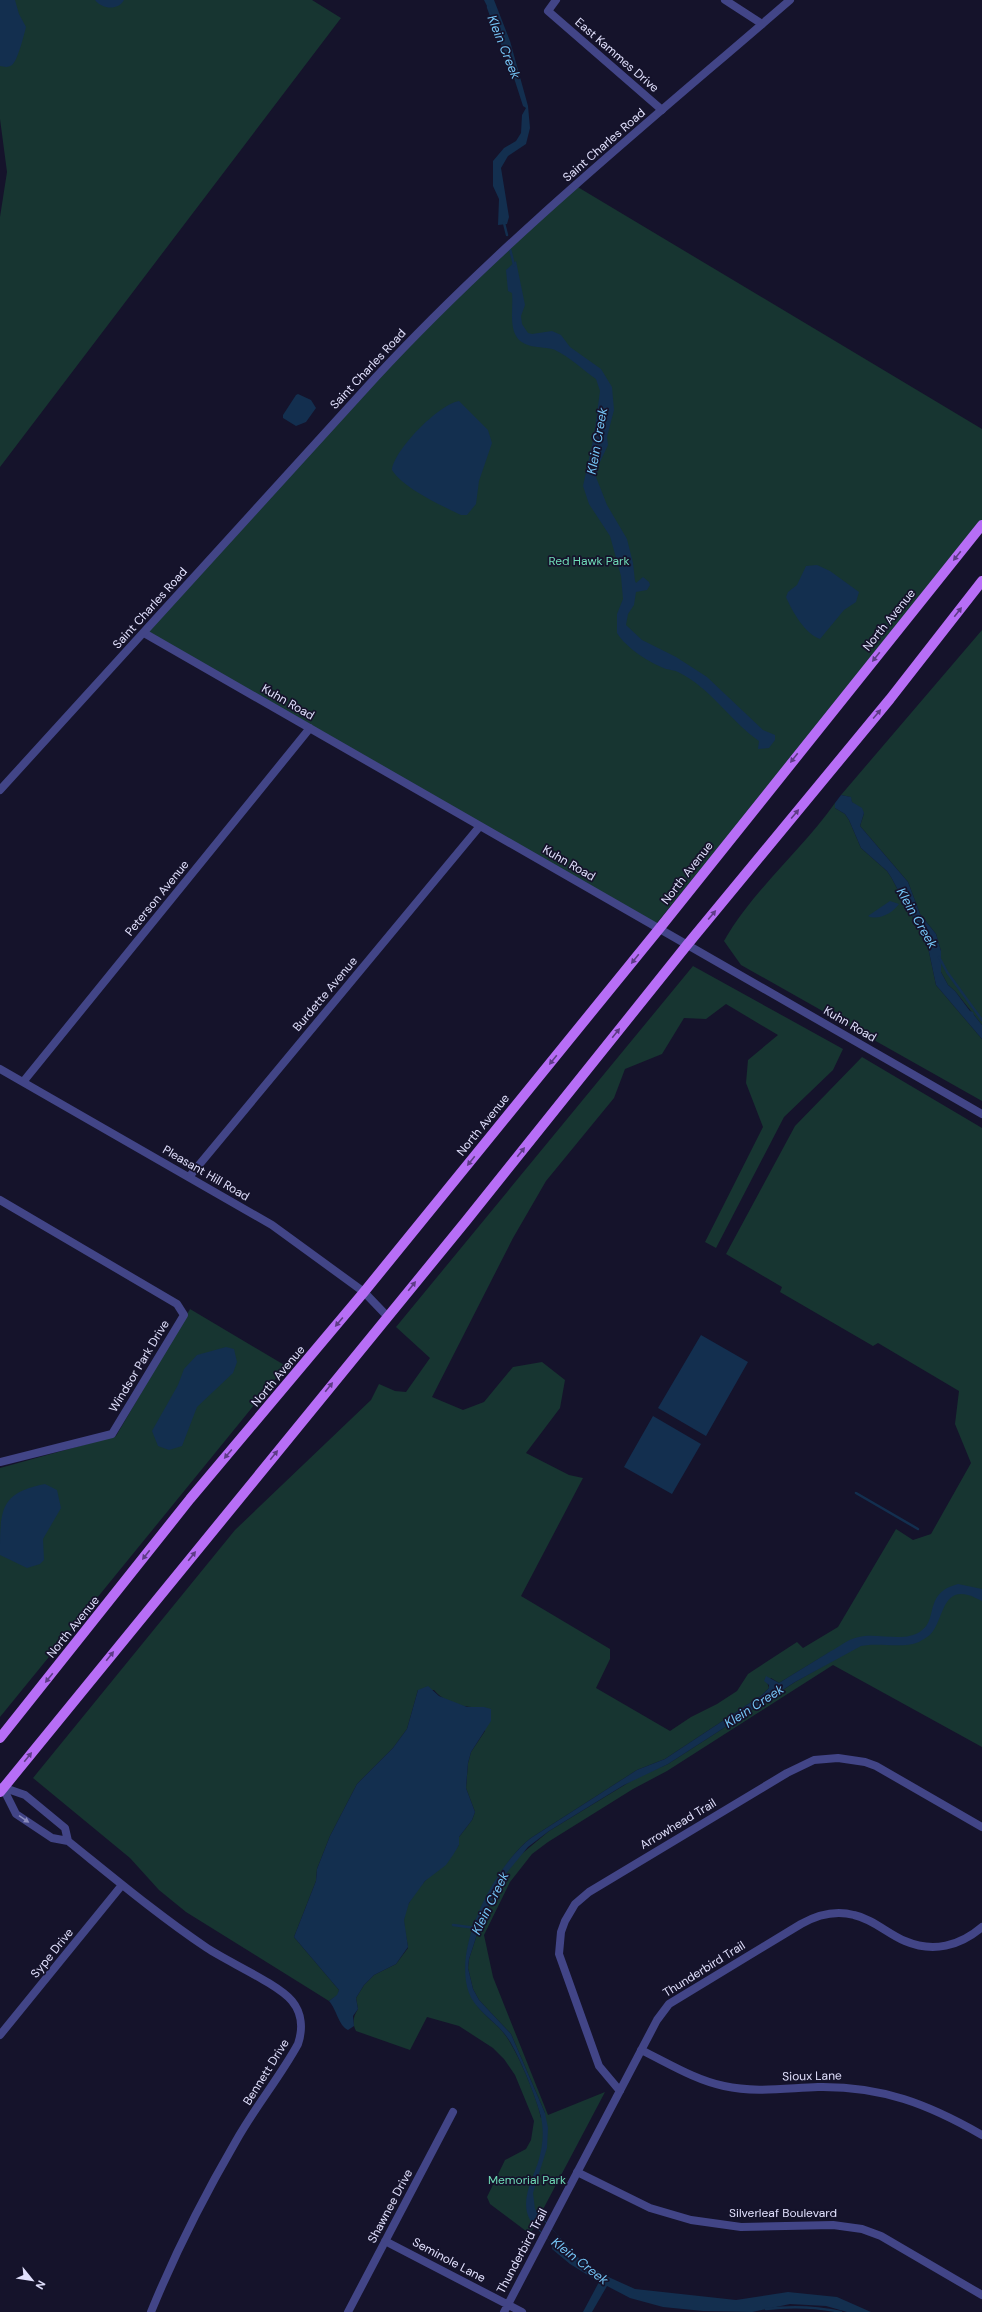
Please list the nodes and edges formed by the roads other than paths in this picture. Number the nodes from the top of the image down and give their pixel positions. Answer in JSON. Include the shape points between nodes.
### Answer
{"nodes":[{"id":1,"x":556,"y":0,"type":"edge"},
{"id":2,"x":725,"y":0,"type":"edge"},
{"id":3,"x":790,"y":0,"type":"edge"},
{"id":4,"x":762,"y":24,"type":"junction"},
{"id":5,"x":662,"y":110,"type":"junction"},
{"id":6,"x":982,"y":525,"type":"edge"},
{"id":7,"x":982,"y":581,"type":"edge"},
{"id":8,"x":144,"y":633,"type":"junction"},
{"id":9,"x":310,"y":728,"type":"junction"},
{"id":10,"x":0,"y":790,"type":"edge"},
{"id":11,"x":480,"y":826,"type":"junction"},
{"id":12,"x":659,"y":929,"type":"junction"},
{"id":13,"x":687,"y":945,"type":"junction"},
{"id":14,"x":0,"y":1069,"type":"edge"},
{"id":15,"x":23,"y":1082,"type":"junction"},
{"id":16,"x":982,"y":1114,"type":"edge"},
{"id":17,"x":189,"y":1178,"type":"junction"},
{"id":18,"x":0,"y":1200,"type":"edge"},
{"id":19,"x":364,"y":1292,"type":"junction"},
{"id":20,"x":388,"y":1316,"type":"junction"},
{"id":21,"x":0,"y":1462,"type":"edge"},
{"id":22,"x":0,"y":1738,"type":"edge"},
{"id":23,"x":1,"y":1788,"type":"edge"},
{"id":24,"x":982,"y":1827,"type":"edge"},
{"id":25,"x":68,"y":1841,"type":"junction"},
{"id":26,"x":122,"y":1885,"type":"junction"},
{"id":27,"x":982,"y":1927,"type":"edge"},
{"id":28,"x":0,"y":2035,"type":"edge"},
{"id":29,"x":641,"y":2050,"type":"junction"},
{"id":30,"x":620,"y":2091,"type":"junction"},
{"id":31,"x":453,"y":2112,"type":"dead end"},
{"id":32,"x":982,"y":2135,"type":"edge"},
{"id":33,"x":577,"y":2172,"type":"junction"},
{"id":34,"x":386,"y":2241,"type":"junction"},
{"id":35,"x":982,"y":2295,"type":"edge"},
{"id":36,"x":506,"y":2308,"type":"edge"},
{"id":37,"x":151,"y":2312,"type":"edge"},
{"id":38,"x":348,"y":2312,"type":"edge"},
{"id":39,"x":522,"y":2312,"type":"edge"}],
"edges":[{"from":1,"to":5,"type":"street","name":"East Kammes Drive","via":[[548,11]]},
{"from":2,"to":4,"type":"street"},
{"from":3,"to":4,"type":"street","name":"Saint Charles Road"},
{"from":4,"to":5,"type":"street","name":"Saint Charles Road"},
{"from":5,"to":8,"type":"street","name":"Saint Charles Road","via":[[511,243],[436,314],[376,376]]},
{"from":6,"to":12,"type":"main road","name":"North Avenue","one_way":true},
{"from":13,"to":7,"type":"main road","one_way":true,"via":[[890,699]]},
{"from":8,"to":9,"type":"street","name":"Kuhn Road"},
{"from":8,"to":10,"type":"street","name":"Saint Charles Road"},
{"from":9,"to":11,"type":"street","name":"Kuhn Road"},
{"from":9,"to":15,"type":"street","name":"Peterson Avenue"},
{"from":11,"to":12,"type":"street","name":"Kuhn Road"},
{"from":11,"to":17,"type":"street","name":"Burdette Avenue"},
{"from":12,"to":13,"type":"street","name":"Kuhn Road"},
{"from":12,"to":19,"type":"main road","name":"North Avenue","one_way":true},
{"from":13,"to":16,"type":"street","name":"Kuhn Road"},
{"from":20,"to":13,"type":"main road","one_way":true},
{"from":14,"to":15,"type":"street","name":"Pleasant Hill Road"},
{"from":15,"to":17,"type":"street","name":"Pleasant Hill Road"},
{"from":17,"to":19,"type":"street","name":"Pleasant Hill Road","via":[[272,1225]]},
{"from":18,"to":21,"type":"street","name":"Windsor Park Drive","via":[[177,1304],[184,1315],[112,1434]]},
{"from":19,"to":20,"type":"street","name":"Pleasant Hill Road"},
{"from":19,"to":22,"type":"main road","name":"North Avenue","one_way":true,"via":[[190,1499]]},
{"from":23,"to":20,"type":"main road","one_way":true},
{"from":23,"to":25,"type":"street","name":"Bennett Drive","one_way":true,"via":[[16,1814],[52,1838]]},
{"from":23,"to":25,"type":"street","name":"Bennett Drive","via":[[25,1795],[37,1804],[65,1828]]},
{"from":24,"to":30,"type":"street","name":"Arrowhead Trail","via":[[876,1766],[852,1759],[814,1760],[787,1773],[589,1892],[575,1904],[565,1921],[559,1941],[560,1962],[599,2066]]},
{"from":25,"to":26,"type":"street","name":"Bennett Drive"},
{"from":26,"to":28,"type":"street","name":"Sype Drive"},
{"from":26,"to":37,"type":"street","name":"Bennett Drive","via":[[219,1956],[286,1996],[295,2006],[301,2022],[298,2044],[218,2174],[177,2252]]},
{"from":27,"to":29,"type":"street","name":"Thunderbird Trail","via":[[974,1934],[947,1947],[922,1946],[905,1941],[860,1917],[844,1913],[822,1915],[806,1921],[675,1999],[662,2011]]},
{"from":29,"to":30,"type":"street","name":"Thunderbird Trail"},
{"from":29,"to":32,"type":"street","name":"Sioux Lane","via":[[692,2076],[724,2086],[764,2090],[846,2087],[898,2096],[933,2108]]},
{"from":30,"to":33,"type":"street","name":"Thunderbird Trail"},
{"from":31,"to":34,"type":"street","name":"Shawnee Drive"},
{"from":33,"to":35,"type":"street","name":"Silverleaf Boulevard","via":[[644,2205],[691,2220],[741,2227],[833,2225],[862,2229],[880,2236]]},
{"from":33,"to":36,"type":"street","name":"Thunderbird Trail"},
{"from":34,"to":36,"type":"street","name":"Seminole Lane"},
{"from":34,"to":38,"type":"street","name":"Shawnee Drive"},
{"from":36,"to":39,"type":"street","name":"Seminole Lane"}]}
